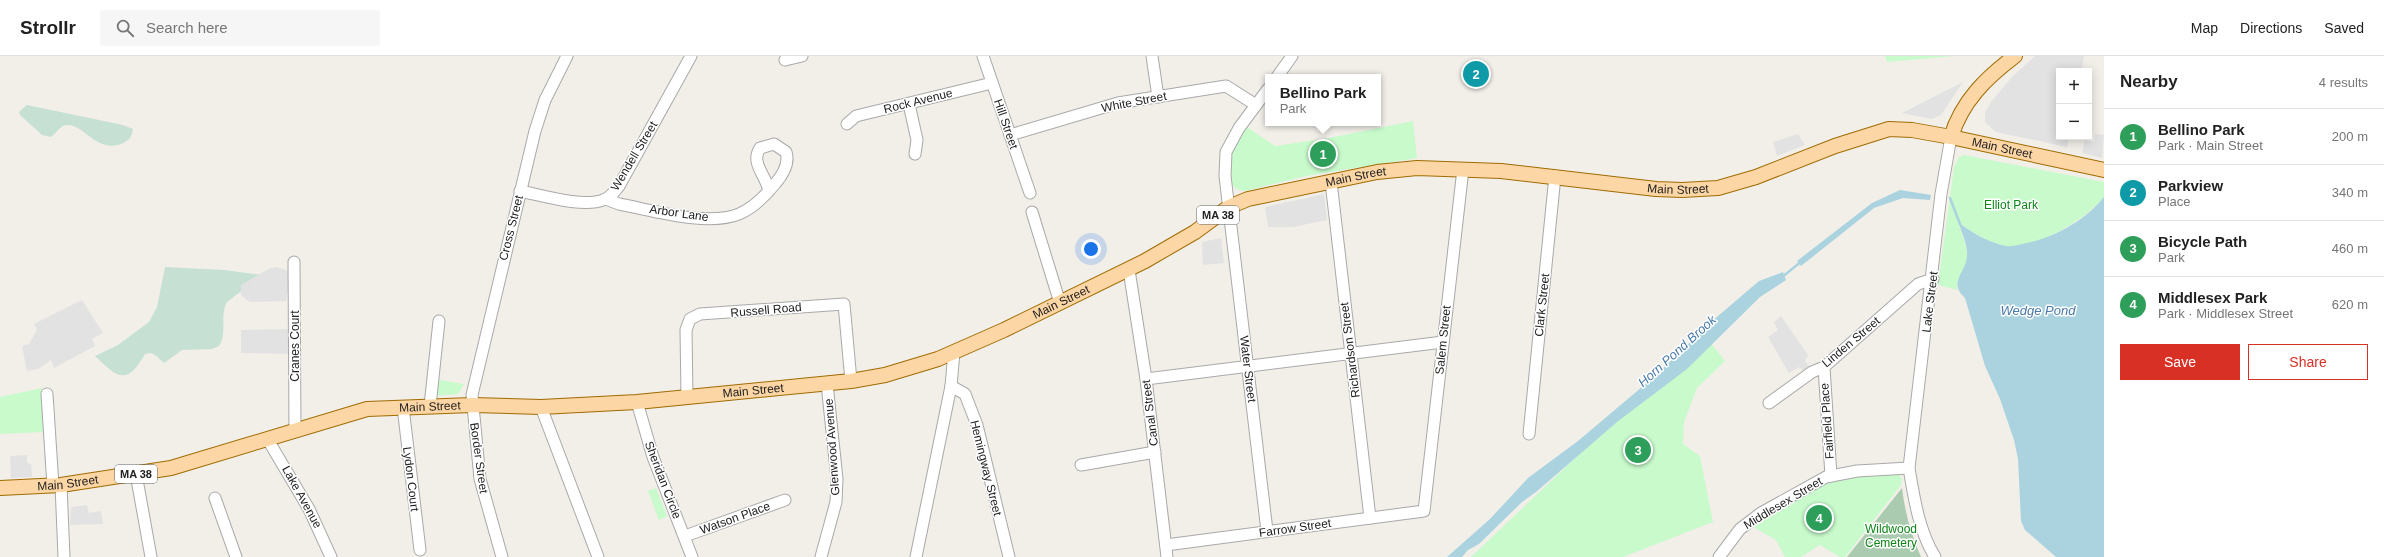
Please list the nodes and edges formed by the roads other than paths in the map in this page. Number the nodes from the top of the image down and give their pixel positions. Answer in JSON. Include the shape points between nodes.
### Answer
{"nodes":[{"id":1,"x":567,"y":56,"type":"edge"},
{"id":2,"x":691,"y":56,"type":"edge"},
{"id":3,"x":802,"y":56,"type":"edge"},
{"id":4,"x":983,"y":56,"type":"edge"},
{"id":5,"x":1152,"y":56,"type":"edge"},
{"id":6,"x":1292,"y":56,"type":"edge"},
{"id":7,"x":2015,"y":56,"type":"edge"},
{"id":8,"x":785,"y":60,"type":"dead end"},
{"id":9,"x":1279,"y":74,"type":"edge"},
{"id":10,"x":992,"y":82,"type":"junction"},
{"id":11,"x":1265,"y":93,"type":"edge"},
{"id":12,"x":1158,"y":97,"type":"junction"},
{"id":13,"x":909,"y":104,"type":"junction"},
{"id":14,"x":1256,"y":106,"type":"junction"},
{"id":15,"x":847,"y":124,"type":"dead end"},
{"id":16,"x":1010,"y":135,"type":"junction"},
{"id":17,"x":1951,"y":137,"type":"junction"},
{"id":18,"x":915,"y":154,"type":"dead end"},
{"id":19,"x":1463,"y":169,"type":"junction"},
{"id":20,"x":2104,"y":170,"type":"edge"},
{"id":21,"x":1555,"y":176,"type":"junction"},
{"id":22,"x":1331,"y":182,"type":"junction"},
{"id":23,"x":520,"y":191,"type":"junction"},
{"id":24,"x":769,"y":191,"type":"dead end"},
{"id":25,"x":1030,"y":193,"type":"dead end"},
{"id":26,"x":606,"y":199,"type":"junction"},
{"id":27,"x":1229,"y":207,"type":"junction"},
{"id":28,"x":1032,"y":212,"type":"dead end"},
{"id":29,"x":294,"y":262,"type":"dead end"},
{"id":30,"x":1129,"y":270,"type":"junction"},
{"id":31,"x":1933,"y":280,"type":"junction"},
{"id":32,"x":1060,"y":303,"type":"junction"},
{"id":33,"x":439,"y":321,"type":"dead end"},
{"id":34,"x":1443,"y":342,"type":"junction"},
{"id":35,"x":954,"y":352,"type":"junction"},
{"id":36,"x":1351,"y":354,"type":"junction"},
{"id":37,"x":1824,"y":367,"type":"junction"},
{"id":38,"x":1248,"y":368,"type":"junction"},
{"id":39,"x":1146,"y":379,"type":"junction"},
{"id":40,"x":851,"y":381,"type":"junction"},
{"id":41,"x":827,"y":384,"type":"junction"},
{"id":42,"x":951,"y":386,"type":"junction"},
{"id":43,"x":47,"y":394,"type":"dead end"},
{"id":44,"x":687,"y":397,"type":"junction"},
{"id":45,"x":637,"y":402,"type":"junction"},
{"id":46,"x":1769,"y":403,"type":"dead end"},
{"id":47,"x":472,"y":405,"type":"junction"},
{"id":48,"x":430,"y":406,"type":"junction"},
{"id":49,"x":403,"y":407,"type":"junction"},
{"id":50,"x":541,"y":407,"type":"junction"},
{"id":51,"x":295,"y":431,"type":"junction"},
{"id":52,"x":1529,"y":434,"type":"dead end"},
{"id":53,"x":268,"y":440,"type":"junction"},
{"id":54,"x":1155,"y":452,"type":"junction"},
{"id":55,"x":1082,"y":465,"type":"dead end"},
{"id":56,"x":1909,"y":468,"type":"junction"},
{"id":57,"x":136,"y":474,"type":"junction"},
{"id":58,"x":1831,"y":476,"type":"junction"},
{"id":59,"x":57,"y":485,"type":"junction"},
{"id":60,"x":0,"y":488,"type":"edge"},
{"id":61,"x":216,"y":498,"type":"dead end"},
{"id":62,"x":785,"y":500,"type":"dead end"},
{"id":63,"x":1424,"y":511,"type":"joint"},
{"id":64,"x":1370,"y":518,"type":"junction"},
{"id":65,"x":1268,"y":531,"type":"junction"},
{"id":66,"x":684,"y":536,"type":"junction"},
{"id":67,"x":1166,"y":545,"type":"junction"},
{"id":68,"x":420,"y":550,"type":"dead end"},
{"id":69,"x":64,"y":557,"type":"edge"},
{"id":70,"x":151,"y":557,"type":"edge"},
{"id":71,"x":236,"y":557,"type":"edge"},
{"id":72,"x":331,"y":557,"type":"edge"},
{"id":73,"x":502,"y":557,"type":"edge"},
{"id":74,"x":598,"y":557,"type":"edge"},
{"id":75,"x":692,"y":557,"type":"edge"},
{"id":76,"x":821,"y":557,"type":"edge"},
{"id":77,"x":916,"y":557,"type":"edge"},
{"id":78,"x":1009,"y":557,"type":"edge"},
{"id":79,"x":1167,"y":557,"type":"edge"},
{"id":80,"x":1719,"y":557,"type":"edge"},
{"id":81,"x":1935,"y":557,"type":"edge"}],
"edges":[{"from":1,"to":23,"type":"street","name":"Cross Street","via":[[543,105]]},
{"from":2,"to":26,"type":"street","name":"Wendell Street","via":[[619,186]]},
{"from":3,"to":8,"type":"street"},
{"from":4,"to":10,"type":"street","name":"Hill Street"},
{"from":5,"to":12,"type":"street"},
{"from":6,"to":9,"type":"street"},
{"from":7,"to":17,"type":"main road","via":[[1978,87],[1959,115]]},
{"from":10,"to":13,"type":"street","name":"Rock Avenue"},
{"from":10,"to":16,"type":"street","name":"Hill Street"},
{"from":11,"to":14,"type":"street","name":"Water Street"},
{"from":12,"to":14,"type":"street","name":"White Street","via":[[1226,86]]},
{"from":12,"to":16,"type":"street","name":"White Street","via":[[1118,103]]},
{"from":13,"to":15,"type":"street","name":"Rock Avenue","via":[[856,116]]},
{"from":13,"to":18,"type":"street","via":[[917,140]]},
{"from":14,"to":27,"type":"street","name":"Water Street","via":[[1239,128],[1226,152],[1225,176]]},
{"from":16,"to":25,"type":"street","name":"Hill Street"},
{"from":17,"to":20,"type":"main road","name":"Main Street"},
{"from":17,"to":21,"type":"main road","name":"Main Street","number":"MA 38","via":[[1889,129],[1718,188],[1641,188]]},
{"from":17,"to":31,"type":"street","name":"Lake Street","via":[[1940,200]]},
{"from":19,"to":21,"type":"main road","name":"Main Street","number":"MA 38"},
{"from":19,"to":22,"type":"main road","name":"Main Street","number":"MA 38","via":[[1417,168]]},
{"from":19,"to":34,"type":"street","name":"Salem Street"},
{"from":21,"to":52,"type":"street","name":"Clark Street"},
{"from":22,"to":27,"type":"main road","name":"Main Street","number":"MA 38","via":[[1248,199]]},
{"from":22,"to":36,"type":"street","name":"Richardson Street"},
{"from":23,"to":26,"type":"street","name":"Wendell Street","via":[[582,202]]},
{"from":23,"to":47,"type":"street","name":"Cross Street","via":[[480,353],[472,391]]},
{"from":24,"to":26,"type":"street","name":"Arbor Lane","via":[[740,214],[710,218],[619,204]]},
{"from":27,"to":30,"type":"main road","name":"Main Street","number":"MA 38","via":[[1195,232]]},
{"from":27,"to":38,"type":"street","name":"Water Street"},
{"from":28,"to":32,"type":"street"},
{"from":29,"to":51,"type":"street","name":"Cranes Court"},
{"from":30,"to":32,"type":"main road","name":"Main Street","number":"MA 38"},
{"from":30,"to":39,"type":"street","name":"Canal Street"},
{"from":31,"to":37,"type":"street","name":"Linden Street","via":[[1918,284]]},
{"from":31,"to":56,"type":"street","name":"Lake Street"},
{"from":32,"to":35,"type":"main road","name":"Main Street","number":"MA 38"},
{"from":33,"to":48,"type":"street"},
{"from":34,"to":36,"type":"street"},
{"from":34,"to":63,"type":"street","name":"Salem Street"},
{"from":35,"to":40,"type":"main road","name":"Main Street","number":"MA 38","via":[[912,368]]},
{"from":35,"to":42,"type":"street"},
{"from":36,"to":38,"type":"street"},
{"from":36,"to":64,"type":"street","name":"Richardson Street"},
{"from":37,"to":46,"type":"street","name":"Linden Street","via":[[1812,372]]},
{"from":37,"to":58,"type":"street","name":"Fairfield Place"},
{"from":38,"to":39,"type":"street"},
{"from":38,"to":65,"type":"street","name":"Water Street"},
{"from":39,"to":54,"type":"street","name":"Canal Street"},
{"from":40,"to":41,"type":"main road","name":"Main Street","number":"MA 38"},
{"from":40,"to":44,"type":"street","name":"Russell Road","via":[[844,304],[700,314],[690,319],[686,330]]},
{"from":41,"to":44,"type":"main road","name":"Main Street","number":"MA 38"},
{"from":41,"to":76,"type":"street","name":"Glenwood Avenue","via":[[837,479],[836,502]]},
{"from":42,"to":77,"type":"street"},
{"from":42,"to":78,"type":"street","name":"Hemingway Street","via":[[965,394],[977,425]]},
{"from":43,"to":59,"type":"street"},
{"from":44,"to":45,"type":"main road","name":"Main Street","number":"MA 38"},
{"from":45,"to":50,"type":"main road","name":"Main Street","number":"MA 38"},
{"from":45,"to":66,"type":"street","name":"Sheridan Circle","via":[[653,457]]},
{"from":47,"to":48,"type":"main road","name":"Main Street","number":"MA 38"},
{"from":47,"to":50,"type":"main road","name":"Main Street","number":"MA 38"},
{"from":47,"to":73,"type":"street","name":"Border Street","via":[[480,479]]},
{"from":48,"to":49,"type":"main road","name":"Main Street","number":"MA 38"},
{"from":49,"to":51,"type":"main road","name":"Main Street","number":"MA 38","via":[[362,410]]},
{"from":49,"to":68,"type":"street","name":"Lydon Court"},
{"from":50,"to":74,"type":"street"},
{"from":51,"to":53,"type":"main road","name":"Main Street","number":"MA 38"},
{"from":53,"to":57,"type":"main road","name":"Main Street","number":"MA 38","via":[[193,462]]},
{"from":53,"to":72,"type":"street","name":"Lake Avenue","via":[[309,509]]},
{"from":54,"to":55,"type":"street"},
{"from":54,"to":67,"type":"street","name":"Canal Street"},
{"from":56,"to":58,"type":"street","name":"Middlesex Street","via":[[1857,471]]},
{"from":56,"to":81,"type":"street","name":"Lake Street","via":[[1921,524],[1929,548]]},
{"from":57,"to":59,"type":"main road","name":"Main Street","number":"MA 38"},
{"from":57,"to":70,"type":"street"},
{"from":58,"to":80,"type":"street","name":"Middlesex Street","via":[[1761,513],[1740,529]]},
{"from":59,"to":60,"type":"main road","name":"Main Street","number":"MA 38"},
{"from":59,"to":69,"type":"street"},
{"from":61,"to":71,"type":"street"},
{"from":62,"to":66,"type":"street","name":"Watson Place"},
{"from":63,"to":64,"type":"street","name":"Farrow Street"},
{"from":64,"to":65,"type":"street","name":"Farrow Street"},
{"from":65,"to":67,"type":"street","name":"Farrow Street"},
{"from":66,"to":75,"type":"street","name":"Sheridan Circle"},
{"from":67,"to":79,"type":"street","name":"Canal Street"}]}
